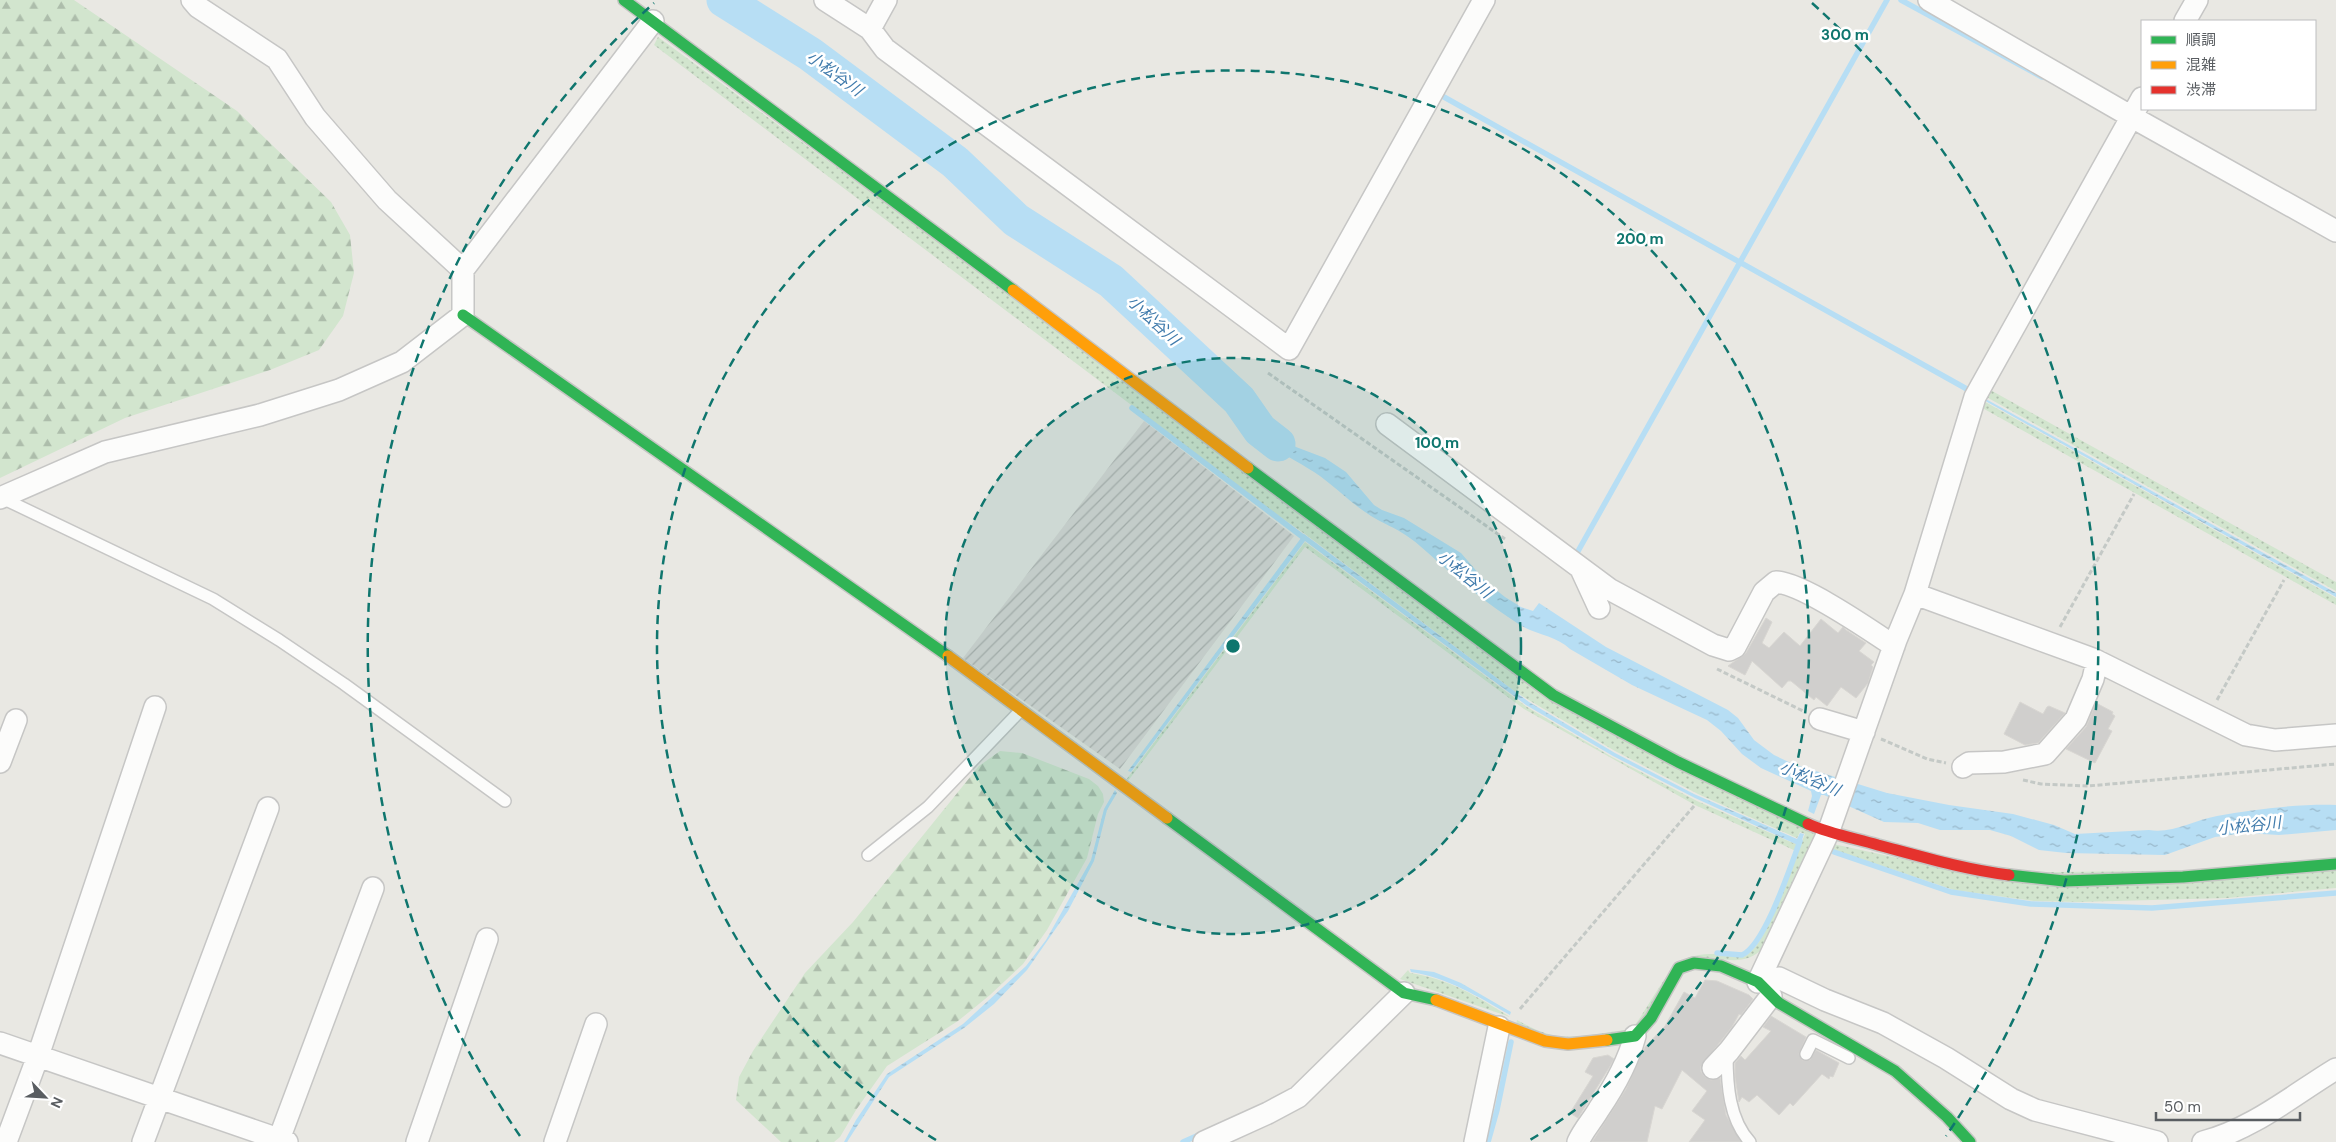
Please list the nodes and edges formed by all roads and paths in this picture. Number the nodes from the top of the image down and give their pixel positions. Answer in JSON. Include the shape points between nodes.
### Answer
{"nodes":[{"id":1,"x":192,"y":0,"type":"edge"},
{"id":2,"x":624,"y":0,"type":"edge"},
{"id":3,"x":825,"y":0,"type":"edge"},
{"id":4,"x":886,"y":0,"type":"edge"},
{"id":5,"x":1484,"y":0,"type":"edge"},
{"id":6,"x":1929,"y":0,"type":"edge"},
{"id":7,"x":2196,"y":0,"type":"edge"},
{"id":8,"x":2186,"y":20,"type":"edge"},
{"id":9,"x":653,"y":21,"type":"junction"},
{"id":10,"x":870,"y":29,"type":"junction"},
{"id":11,"x":2141,"y":100,"type":"edge"},
{"id":12,"x":2132,"y":117,"type":"junction"},
{"id":13,"x":2336,"y":231,"type":"edge"},
{"id":14,"x":463,"y":270,"type":"junction"},
{"id":15,"x":463,"y":315,"type":"junction"},
{"id":16,"x":1387,"y":424,"type":"dead end"},
{"id":17,"x":2134,"y":494,"type":"dead end"},
{"id":18,"x":1,"y":498,"type":"edge"},
{"id":19,"x":1581,"y":568,"type":"junction"},
{"id":20,"x":2284,"y":580,"type":"dead end"},
{"id":21,"x":1916,"y":594,"type":"junction"},
{"id":22,"x":1599,"y":608,"type":"dead end"},
{"id":23,"x":2051,"y":643,"type":"junction"},
{"id":24,"x":1894,"y":646,"type":"junction"},
{"id":25,"x":2097,"y":660,"type":"junction"},
{"id":26,"x":155,"y":707,"type":"dead end"},
{"id":27,"x":1021,"y":710,"type":"junction"},
{"id":28,"x":2208,"y":716,"type":"junction"},
{"id":29,"x":1820,"y":718,"type":"dead end"},
{"id":30,"x":16,"y":720,"type":"dead end"},
{"id":31,"x":2336,"y":735,"type":"edge"},
{"id":32,"x":1863,"y":737,"type":"junction"},
{"id":33,"x":0,"y":762,"type":"edge"},
{"id":34,"x":2336,"y":764,"type":"edge"},
{"id":35,"x":1963,"y":767,"type":"joint"},
{"id":36,"x":2022,"y":780,"type":"dead end"},
{"id":37,"x":505,"y":801,"type":"dead end"},
{"id":38,"x":1694,"y":806,"type":"dead end"},
{"id":39,"x":268,"y":808,"type":"dead end"},
{"id":40,"x":1830,"y":826,"type":"junction"},
{"id":41,"x":868,"y":855,"type":"dead end"},
{"id":42,"x":2336,"y":864,"type":"edge"},
{"id":43,"x":373,"y":888,"type":"dead end"},
{"id":44,"x":487,"y":939,"type":"dead end"},
{"id":45,"x":1765,"y":989,"type":"junction"},
{"id":46,"x":1404,"y":993,"type":"junction"},
{"id":47,"x":596,"y":1024,"type":"dead end"},
{"id":48,"x":1503,"y":1028,"type":"junction"},
{"id":49,"x":1635,"y":1036,"type":"junction"},
{"id":50,"x":0,"y":1043,"type":"edge"},
{"id":51,"x":1806,"y":1054,"type":"dead end"},
{"id":52,"x":38,"y":1056,"type":"junction"},
{"id":53,"x":1720,"y":1060,"type":"joint"},
{"id":54,"x":1878,"y":1060,"type":"junction"},
{"id":55,"x":2336,"y":1069,"type":"edge"},
{"id":56,"x":160,"y":1098,"type":"junction"},
{"id":57,"x":281,"y":1141,"type":"edge"},
{"id":58,"x":6,"y":1142,"type":"edge"},
{"id":59,"x":143,"y":1142,"type":"edge"},
{"id":60,"x":417,"y":1142,"type":"edge"},
{"id":61,"x":555,"y":1142,"type":"edge"},
{"id":62,"x":1204,"y":1142,"type":"edge"},
{"id":63,"x":1475,"y":1142,"type":"edge"},
{"id":64,"x":1578,"y":1142,"type":"edge"},
{"id":65,"x":1750,"y":1142,"type":"edge"},
{"id":66,"x":1970,"y":1142,"type":"edge"},
{"id":67,"x":2157,"y":1142,"type":"edge"},
{"id":68,"x":2203,"y":1142,"type":"edge"}],
"edges":[{"from":1,"to":14,"type":"street","via":[[278,59],[315,117],[387,200]]},
{"from":2,"to":9,"type":"street"},
{"from":3,"to":10,"type":"street"},
{"from":4,"to":10,"type":"street"},
{"from":5,"to":10,"type":"street","via":[[1289,350],[885,49]]},
{"from":6,"to":12,"type":"street"},
{"from":7,"to":8,"type":"street"},
{"from":9,"to":14,"type":"street"},
{"from":9,"to":40,"type":"street","via":[[1412,592],[1554,695],[1678,762]]},
{"from":11,"to":12,"type":"street"},
{"from":12,"to":13,"type":"street"},
{"from":12,"to":21,"type":"street","via":[[1977,394]]},
{"from":14,"to":15,"type":"street"},
{"from":15,"to":18,"type":"street","via":[[402,362],[339,390],[260,414],[105,452]]},
{"from":15,"to":27,"type":"street","via":[[894,616]]},
{"from":16,"to":19,"type":"street"},
{"from":17,"to":23,"type":"path"},
{"from":18,"to":37,"type":"lane","via":[[213,599],[344,684]]},
{"from":19,"to":22,"type":"street"},
{"from":19,"to":24,"type":"street","via":[[1610,589],[1713,646],[1730,650],[1735,646],[1764,592],[1776,582],[1787,582],[1814,596]]},
{"from":20,"to":28,"type":"path"},
{"from":21,"to":23,"type":"street"},
{"from":21,"to":24,"type":"street"},
{"from":23,"to":25,"type":"street"},
{"from":24,"to":32,"type":"street"},
{"from":25,"to":28,"type":"street"},
{"from":25,"to":35,"type":"street","via":[[2093,679],[2076,719],[2045,754],[2004,762],[1969,763]]},
{"from":26,"to":52,"type":"street"},
{"from":27,"to":41,"type":"lane","via":[[928,807]]},
{"from":27,"to":46,"type":"street"},
{"from":28,"to":31,"type":"street","via":[[2259,738],[2275,740]]},
{"from":29,"to":32,"type":"street"},
{"from":30,"to":33,"type":"street"},
{"from":32,"to":35,"type":"path","via":[[1927,759]]},
{"from":32,"to":40,"type":"street"},
{"from":34,"to":36,"type":"path","via":[[2088,786]]},
{"from":38,"to":48,"type":"path"},
{"from":39,"to":56,"type":"street"},
{"from":40,"to":42,"type":"street","via":[[1850,837],[1969,870],[2064,881],[2183,877]]},
{"from":40,"to":45,"type":"street"},
{"from":43,"to":57,"type":"street"},
{"from":44,"to":60,"type":"street"},
{"from":45,"to":49,"type":"street","via":[[1721,966],[1694,963],[1679,968],[1651,1018]]},
{"from":45,"to":53,"type":"street"},
{"from":45,"to":54,"type":"street","via":[[1779,1003]]},
{"from":45,"to":67,"type":"street","via":[[1780,978],[1883,1023],[2035,1110]]},
{"from":46,"to":48,"type":"street","via":[[1428,996]]},
{"from":46,"to":62,"type":"street","via":[[1298,1097]]},
{"from":47,"to":61,"type":"street"},
{"from":48,"to":49,"type":"street","via":[[1546,1042],[1583,1045]]},
{"from":48,"to":63,"type":"street"},
{"from":49,"to":64,"type":"street","via":[[1630,1057]]},
{"from":50,"to":52,"type":"street"},
{"from":51,"to":54,"type":"lane","via":[[1813,1040],[1858,1062]]},
{"from":52,"to":56,"type":"street"},
{"from":52,"to":58,"type":"street"},
{"from":53,"to":65,"type":"lane","via":[[1742,1133]]},
{"from":54,"to":66,"type":"street","via":[[1918,1090]]},
{"from":55,"to":68,"type":"street","via":[[2259,1118]]},
{"from":56,"to":57,"type":"street"},
{"from":56,"to":59,"type":"street"}]}
